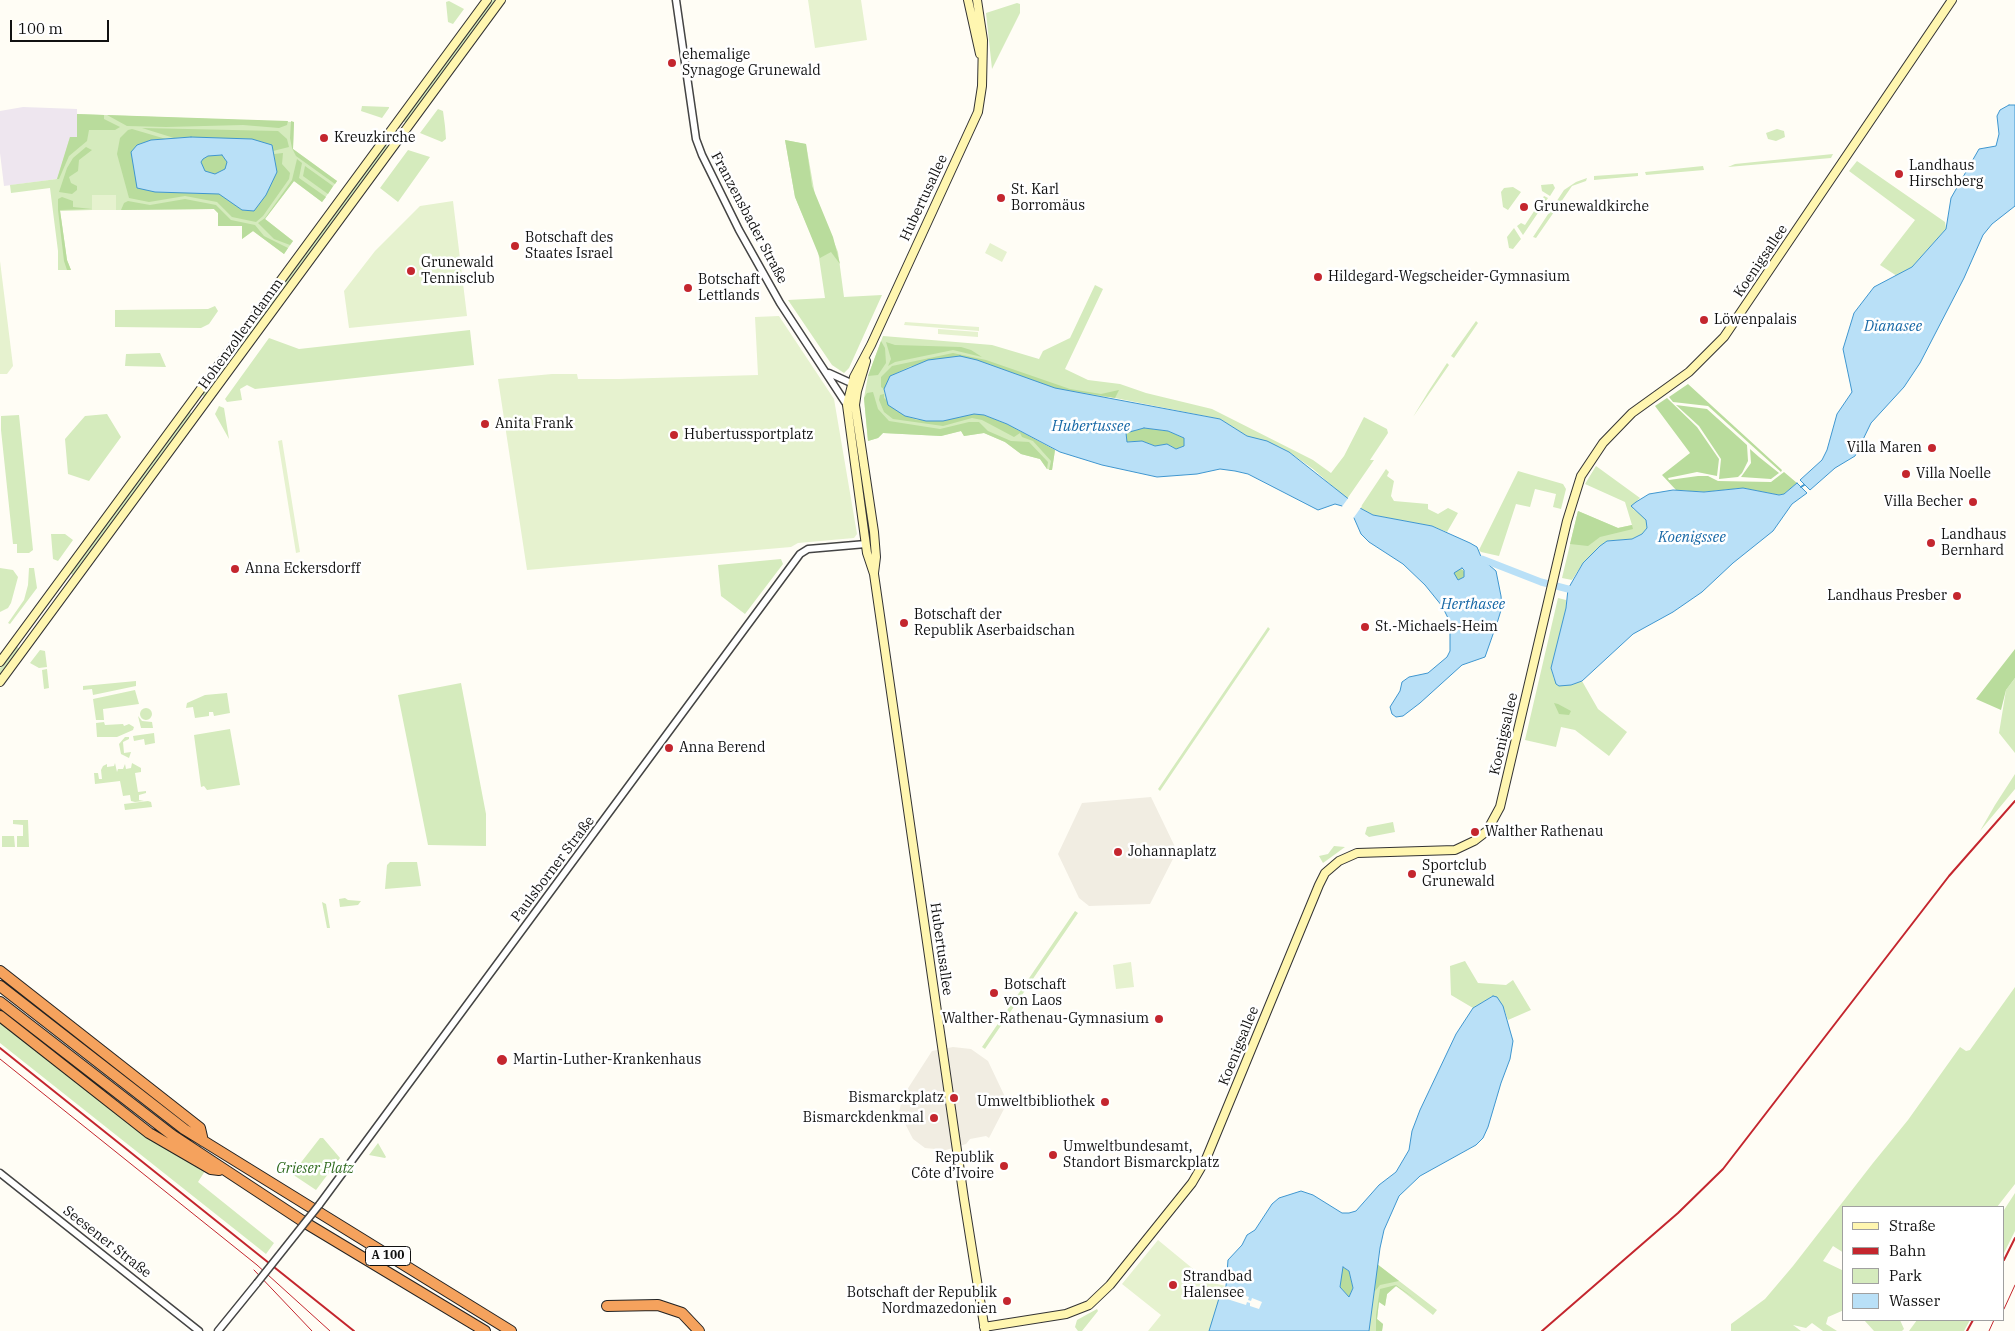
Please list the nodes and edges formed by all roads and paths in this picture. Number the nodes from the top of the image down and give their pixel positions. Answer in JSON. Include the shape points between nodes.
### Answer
{"nodes":[{"id":1,"x":487,"y":0,"type":"edge"},
{"id":2,"x":501,"y":0,"type":"edge"},
{"id":3,"x":676,"y":0,"type":"edge"},
{"id":4,"x":1952,"y":0,"type":"edge"},
{"id":5,"x":978,"y":3,"type":"edge"},
{"id":6,"x":969,"y":4,"type":"edge"},
{"id":7,"x":981,"y":58,"type":"junction"},
{"id":8,"x":872,"y":345,"type":"junction"},
{"id":9,"x":828,"y":373,"type":"junction"},
{"id":10,"x":852,"y":383,"type":"junction"},
{"id":11,"x":857,"y":391,"type":"junction"},
{"id":12,"x":848,"y":405,"type":"junction"},
{"id":13,"x":875,"y":543,"type":"junction"},
{"id":14,"x":866,"y":544,"type":"junction"},
{"id":15,"x":874,"y":574,"type":"junction"},
{"id":16,"x":0,"y":662,"type":"edge"},
{"id":17,"x":0,"y":682,"type":"edge"},
{"id":18,"x":0,"y":971,"type":"edge"},
{"id":19,"x":0,"y":986,"type":"edge"},
{"id":20,"x":0,"y":1002,"type":"edge"},
{"id":21,"x":0,"y":1016,"type":"edge"},
{"id":22,"x":203,"y":1141,"type":"junction"},
{"id":23,"x":226,"y":1171,"type":"junction"},
{"id":24,"x":0,"y":1173,"type":"edge"},
{"id":25,"x":607,"y":1306,"type":"dead end"},
{"id":26,"x":984,"y":1330,"type":"edge"},
{"id":27,"x":199,"y":1331,"type":"edge"},
{"id":28,"x":218,"y":1331,"type":"edge"},
{"id":29,"x":485,"y":1331,"type":"edge"},
{"id":30,"x":511,"y":1331,"type":"edge"},
{"id":31,"x":699,"y":1331,"type":"edge"}],
"edges":[{"from":1,"to":16,"type":"main road","name":"Hohenzollerndamm"},
{"from":2,"to":17,"type":"main road","name":"Hohenzollerndamm"},
{"from":3,"to":9,"type":"street","name":"Franzensbader Straße","via":[[696,139],[702,155],[780,303]]},
{"from":4,"to":26,"type":"main road","name":"Koenigsallee","via":[[1724,337],[1690,372],[1632,413],[1611,434],[1575,489],[1500,806],[1487,831],[1455,850],[1357,853],[1339,861],[1325,874],[1206,1159],[1192,1183],[1110,1285],[1089,1305],[1066,1314]]},
{"from":5,"to":6,"type":"main road","name":"Hubertusallee"},
{"from":5,"to":7,"type":"main road","name":"Hubertusallee"},
{"from":6,"to":7,"type":"main road","name":"Hubertusallee"},
{"from":7,"to":8,"type":"main road","name":"Hubertusallee","via":[[982,86],[974,122]]},
{"from":8,"to":10,"type":"main road","name":"Hubertusallee"},
{"from":8,"to":11,"type":"main road","name":"Hubertusallee"},
{"from":9,"to":10,"type":"street"},
{"from":9,"to":12,"type":"street","name":"Franzensbader Straße"},
{"from":10,"to":11,"type":"main road"},
{"from":10,"to":12,"type":"main road","name":"Hubertusallee"},
{"from":11,"to":13,"type":"main road","name":"Hubertusallee","via":[[856,423]]},
{"from":12,"to":14,"type":"main road","name":"Hubertusallee"},
{"from":13,"to":14,"type":"main road"},
{"from":13,"to":15,"type":"main road","name":"Hubertusallee"},
{"from":14,"to":15,"type":"main road","name":"Hubertusallee"},
{"from":14,"to":28,"type":"street","name":"Paulsborner Straße","bridge":true,"via":[[808,549],[800,554],[319,1205]]},
{"from":15,"to":26,"type":"main road","name":"Hubertusallee"},
{"from":18,"to":22,"type":"highway","via":[[200,1128]]},
{"from":19,"to":22,"type":"highway","number":"A 100"},
{"from":20,"to":23,"type":"highway","number":"A 100","via":[[172,1135]]},
{"from":21,"to":23,"type":"highway","via":[[149,1132],[210,1169]]},
{"from":22,"to":30,"type":"highway","number":"A 100"},
{"from":23,"to":29,"type":"highway","number":"A 100"},
{"from":24,"to":27,"type":"street","name":"Seesener Straße"},
{"from":25,"to":31,"type":"highway","via":[[664,1306],[682,1314]]}]}
